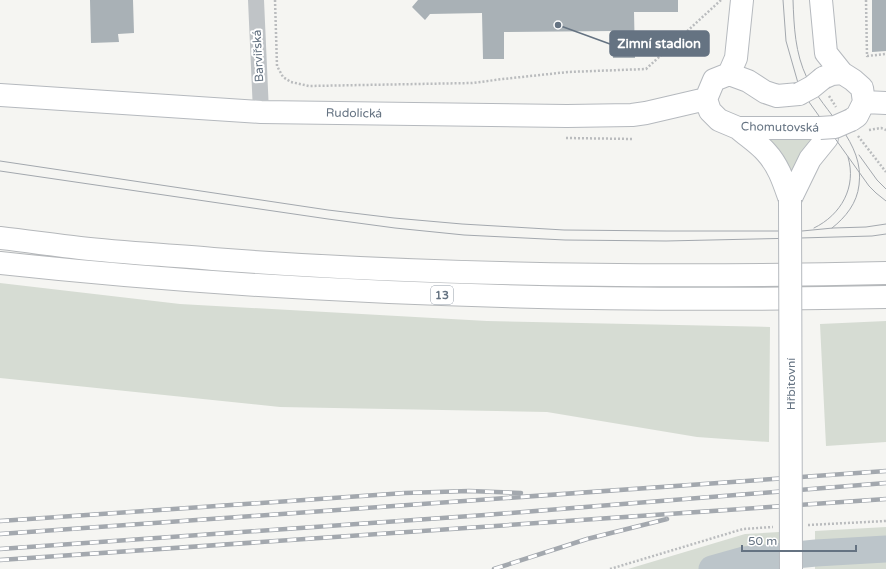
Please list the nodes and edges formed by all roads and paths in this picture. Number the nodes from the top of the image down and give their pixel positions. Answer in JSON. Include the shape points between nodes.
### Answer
{"nodes":[{"id":1,"x":256,"y":0,"type":"edge"},
{"id":2,"x":275,"y":0,"type":"edge"},
{"id":3,"x":721,"y":0,"type":"edge"},
{"id":4,"x":742,"y":0,"type":"edge"},
{"id":5,"x":821,"y":0,"type":"edge"},
{"id":6,"x":866,"y":0,"type":"edge"},
{"id":7,"x":886,"y":54,"type":"edge"},
{"id":8,"x":729,"y":74,"type":"junction"},
{"id":9,"x":832,"y":76,"type":"junction"},
{"id":10,"x":0,"y":95,"type":"edge"},
{"id":11,"x":706,"y":99,"type":"junction"},
{"id":12,"x":864,"y":102,"type":"junction"},
{"id":13,"x":886,"y":103,"type":"edge"},
{"id":14,"x":261,"y":112,"type":"junction"},
{"id":15,"x":738,"y":128,"type":"junction"},
{"id":16,"x":840,"y":129,"type":"junction"},
{"id":17,"x":886,"y":130,"type":"edge"},
{"id":18,"x":566,"y":138,"type":"dead end"},
{"id":19,"x":634,"y":139,"type":"dead end"},
{"id":20,"x":790,"y":200,"type":"junction"},
{"id":21,"x":0,"y":238,"type":"edge"},
{"id":22,"x":0,"y":263,"type":"edge"},
{"id":23,"x":886,"y":273,"type":"edge"},
{"id":24,"x":886,"y":297,"type":"edge"},
{"id":25,"x":886,"y":521,"type":"edge"},
{"id":26,"x":806,"y":525,"type":"dead end"},
{"id":27,"x":775,"y":527,"type":"dead end"},
{"id":28,"x":610,"y":569,"type":"edge"},
{"id":29,"x":791,"y":569,"type":"edge"}],
"edges":[{"from":1,"to":14,"type":"street","name":"Barvířská"},
{"from":2,"to":3,"type":"path","via":[[277,66],[282,77],[309,86],[472,84],[568,72],[646,69]]},
{"from":4,"to":8,"type":"main road","via":[[736,58]]},
{"from":5,"to":9,"type":"main road","via":[[826,53]]},
{"from":6,"to":7,"type":"path","via":[[867,56]]},
{"from":8,"to":9,"type":"main road","bridge":true,"via":[[777,96],[799,94]]},
{"from":8,"to":11,"type":"main road","via":[[714,80]]},
{"from":9,"to":12,"type":"main road","via":[[853,80],[862,88]]},
{"from":10,"to":14,"type":"main road","name":"Rudolická"},
{"from":11,"to":14,"type":"main road","name":"Rudolická","via":[[632,115]]},
{"from":11,"to":15,"type":"main road","name":"Chomutovská","via":[[710,111],[719,120]]},
{"from":12,"to":13,"type":"main road"},
{"from":12,"to":16,"type":"main road","via":[[857,116]]},
{"from":15,"to":16,"type":"main road","name":"Chomutovská"},
{"from":15,"to":20,"type":"main road","via":[[774,162]]},
{"from":16,"to":17,"type":"path"},
{"from":16,"to":20,"type":"main road","via":[[810,159]]},
{"from":18,"to":19,"type":"path"},
{"from":20,"to":29,"type":"main road","name":"Hřbitovní","bridge":true},
{"from":21,"to":23,"type":"main road","number":"13","via":[[80,248],[408,271],[779,276]]},
{"from":22,"to":24,"type":"main road","number":"13","via":[[242,284],[408,294],[569,298]]},
{"from":25,"to":26,"type":"path"},
{"from":27,"to":28,"type":"path","via":[[743,529]]}]}
